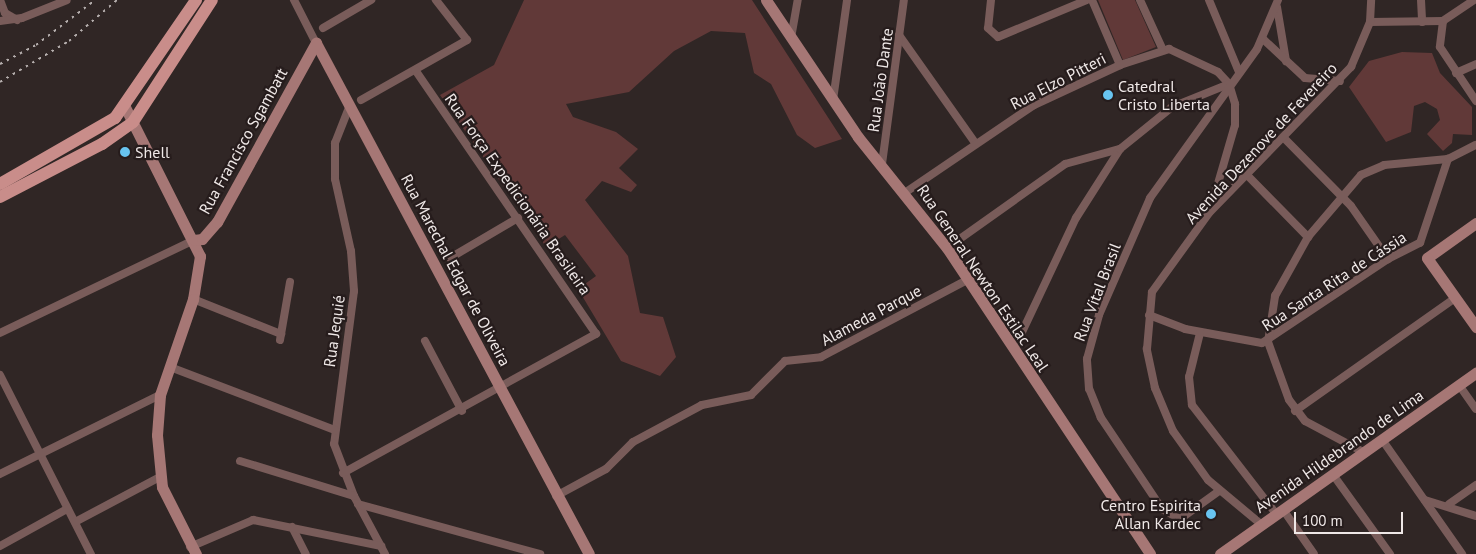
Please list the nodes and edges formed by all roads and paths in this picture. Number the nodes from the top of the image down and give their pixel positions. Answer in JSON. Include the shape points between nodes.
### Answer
{"nodes":[{"id":1,"x":67,"y":0,"type":"edge"},
{"id":2,"x":196,"y":0,"type":"edge"},
{"id":3,"x":212,"y":0,"type":"edge"},
{"id":4,"x":294,"y":0,"type":"edge"},
{"id":5,"x":371,"y":0,"type":"edge"},
{"id":6,"x":436,"y":0,"type":"edge"},
{"id":7,"x":766,"y":0,"type":"edge"},
{"id":8,"x":798,"y":0,"type":"edge"},
{"id":9,"x":847,"y":0,"type":"edge"},
{"id":10,"x":904,"y":0,"type":"edge"},
{"id":11,"x":991,"y":0,"type":"edge"},
{"id":12,"x":1088,"y":0,"type":"edge"},
{"id":13,"x":1092,"y":0,"type":"edge"},
{"id":14,"x":1140,"y":0,"type":"edge"},
{"id":15,"x":1209,"y":0,"type":"edge"},
{"id":16,"x":1371,"y":0,"type":"edge"},
{"id":17,"x":1421,"y":0,"type":"edge"},
{"id":18,"x":1474,"y":0,"type":"edge"},
{"id":19,"x":2,"y":2,"type":"edge"},
{"id":20,"x":1278,"y":3,"type":"edge"},
{"id":21,"x":1472,"y":6,"type":"edge"},
{"id":22,"x":17,"y":20,"type":"junction"},
{"id":23,"x":0,"y":21,"type":"edge"},
{"id":24,"x":1443,"y":21,"type":"junction"},
{"id":25,"x":1370,"y":22,"type":"junction"},
{"id":26,"x":1422,"y":22,"type":"junction"},
{"id":27,"x":323,"y":28,"type":"dead end"},
{"id":28,"x":899,"y":35,"type":"junction"},
{"id":29,"x":791,"y":38,"type":"junction"},
{"id":30,"x":1263,"y":39,"type":"junction"},
{"id":31,"x":316,"y":44,"type":"junction"},
{"id":32,"x":1162,"y":48,"type":"junction"},
{"id":33,"x":1286,"y":62,"type":"junction"},
{"id":34,"x":1476,"y":64,"type":"edge"},
{"id":35,"x":1120,"y":65,"type":"junction"},
{"id":36,"x":414,"y":70,"type":"junction"},
{"id":37,"x":1239,"y":72,"type":"junction"},
{"id":38,"x":1456,"y":72,"type":"junction"},
{"id":39,"x":1340,"y":82,"type":"junction"},
{"id":40,"x":1230,"y":84,"type":"junction"},
{"id":41,"x":361,"y":100,"type":"dead end"},
{"id":42,"x":1476,"y":101,"type":"edge"},
{"id":43,"x":832,"y":102,"type":"junction"},
{"id":44,"x":350,"y":105,"type":"junction"},
{"id":45,"x":125,"y":107,"type":"junction"},
{"id":46,"x":133,"y":122,"type":"junction"},
{"id":47,"x":1284,"y":138,"type":"junction"},
{"id":48,"x":976,"y":144,"type":"junction"},
{"id":49,"x":1476,"y":145,"type":"edge"},
{"id":50,"x":1120,"y":149,"type":"junction"},
{"id":51,"x":1448,"y":159,"type":"junction"},
{"id":52,"x":882,"y":164,"type":"junction"},
{"id":53,"x":1248,"y":176,"type":"junction"},
{"id":54,"x":0,"y":184,"type":"edge"},
{"id":55,"x":906,"y":192,"type":"junction"},
{"id":56,"x":1341,"y":195,"type":"junction"},
{"id":57,"x":0,"y":197,"type":"edge"},
{"id":58,"x":1209,"y":213,"type":"junction"},
{"id":59,"x":518,"y":218,"type":"junction"},
{"id":60,"x":1476,"y":223,"type":"edge"},
{"id":61,"x":1308,"y":237,"type":"junction"},
{"id":62,"x":194,"y":240,"type":"junction"},
{"id":63,"x":1420,"y":243,"type":"junction"},
{"id":64,"x":947,"y":248,"type":"junction"},
{"id":65,"x":450,"y":258,"type":"dead end"},
{"id":66,"x":1388,"y":258,"type":"junction"},
{"id":67,"x":1427,"y":258,"type":"junction"},
{"id":68,"x":969,"y":279,"type":"junction"},
{"id":69,"x":290,"y":282,"type":"dead end"},
{"id":70,"x":1455,"y":298,"type":"junction"},
{"id":71,"x":194,"y":299,"type":"junction"},
{"id":72,"x":1149,"y":315,"type":"junction"},
{"id":73,"x":1476,"y":327,"type":"edge"},
{"id":74,"x":0,"y":333,"type":"edge"},
{"id":75,"x":1200,"y":333,"type":"junction"},
{"id":76,"x":425,"y":341,"type":"dead end"},
{"id":77,"x":1268,"y":342,"type":"junction"},
{"id":78,"x":1014,"y":349,"type":"junction"},
{"id":79,"x":170,"y":367,"type":"junction"},
{"id":80,"x":1476,"y":373,"type":"edge"},
{"id":81,"x":0,"y":376,"type":"edge"},
{"id":82,"x":1459,"y":385,"type":"junction"},
{"id":83,"x":500,"y":389,"type":"junction"},
{"id":84,"x":160,"y":395,"type":"junction"},
{"id":85,"x":1476,"y":409,"type":"edge"},
{"id":86,"x":462,"y":411,"type":"junction"},
{"id":87,"x":1295,"y":411,"type":"junction"},
{"id":88,"x":335,"y":430,"type":"junction"},
{"id":89,"x":1383,"y":441,"type":"junction"},
{"id":90,"x":40,"y":454,"type":"junction"},
{"id":91,"x":1365,"y":454,"type":"junction"},
{"id":92,"x":240,"y":461,"type":"dead end"},
{"id":93,"x":343,"y":472,"type":"junction"},
{"id":94,"x":0,"y":474,"type":"edge"},
{"id":95,"x":1334,"y":476,"type":"junction"},
{"id":96,"x":160,"y":477,"type":"junction"},
{"id":97,"x":1476,"y":485,"type":"edge"},
{"id":98,"x":1219,"y":491,"type":"junction"},
{"id":99,"x":556,"y":496,"type":"junction"},
{"id":100,"x":356,"y":500,"type":"junction"},
{"id":101,"x":1425,"y":500,"type":"junction"},
{"id":102,"x":1449,"y":504,"type":"junction"},
{"id":103,"x":67,"y":509,"type":"junction"},
{"id":104,"x":1280,"y":513,"type":"junction"},
{"id":105,"x":1476,"y":516,"type":"edge"},
{"id":106,"x":75,"y":522,"type":"junction"},
{"id":107,"x":1262,"y":525,"type":"junction"},
{"id":108,"x":292,"y":527,"type":"junction"},
{"id":109,"x":0,"y":546,"type":"edge"},
{"id":110,"x":381,"y":546,"type":"junction"},
{"id":111,"x":193,"y":551,"type":"edge"},
{"id":112,"x":1228,"y":552,"type":"edge"},
{"id":113,"x":91,"y":554,"type":"edge"},
{"id":114,"x":306,"y":554,"type":"edge"},
{"id":115,"x":385,"y":554,"type":"edge"},
{"id":116,"x":540,"y":554,"type":"edge"},
{"id":117,"x":589,"y":554,"type":"edge"},
{"id":118,"x":1150,"y":554,"type":"edge"},
{"id":119,"x":1314,"y":554,"type":"edge"},
{"id":120,"x":1390,"y":554,"type":"edge"},
{"id":121,"x":1462,"y":554,"type":"edge"}],
"edges":[{"from":1,"to":22,"type":"street"},
{"from":2,"to":45,"type":"main road"},
{"from":3,"to":46,"type":"main road"},
{"from":4,"to":31,"type":"street","name":"Rua Marechal Edgar de Oliveira"},
{"from":5,"to":27,"type":"street"},
{"from":6,"to":36,"type":"street","via":[[467,40]]},
{"from":7,"to":29,"type":"main road","name":"Rua General Newton Estilac Leal"},
{"from":8,"to":29,"type":"street"},
{"from":9,"to":43,"type":"street"},
{"from":10,"to":28,"type":"street","name":"Rua João Dante"},
{"from":11,"to":12,"type":"street","via":[[988,28],[998,37]]},
{"from":13,"to":35,"type":"street"},
{"from":14,"to":32,"type":"street"},
{"from":15,"to":37,"type":"street"},
{"from":16,"to":25,"type":"street","name":"Avenida Dezenove de Fevereiro"},
{"from":17,"to":26,"type":"street"},
{"from":18,"to":21,"type":"street"},
{"from":19,"to":22,"type":"street"},
{"from":20,"to":30,"type":"street"},
{"from":20,"to":33,"type":"street"},
{"from":21,"to":24,"type":"street"},
{"from":22,"to":23,"type":"street"},
{"from":24,"to":26,"type":"street"},
{"from":24,"to":38,"type":"street","via":[[1440,47]]},
{"from":25,"to":26,"type":"street"},
{"from":25,"to":39,"type":"street","name":"Avenida Dezenove de Fevereiro","via":[[1360,52]]},
{"from":28,"to":48,"type":"street"},
{"from":28,"to":52,"type":"street","name":"Rua João Dante"},
{"from":29,"to":43,"type":"main road","name":"Rua General Newton Estilac Leal"},
{"from":30,"to":33,"type":"street"},
{"from":30,"to":37,"type":"street"},
{"from":31,"to":44,"type":"main road","name":"Rua Marechal Edgar de Oliveira"},
{"from":31,"to":62,"type":"main road","name":"Rua Francisco Sgambatt","via":[[217,222],[202,239]]},
{"from":32,"to":35,"type":"street","name":"Rua Elzo Pitteri"},
{"from":32,"to":40,"type":"street","via":[[1180,51],[1208,65]]},
{"from":33,"to":39,"type":"street","via":[[1305,78]]},
{"from":34,"to":38,"type":"street"},
{"from":35,"to":48,"type":"street","name":"Rua Elzo Pitteri","via":[[1034,105]]},
{"from":36,"to":41,"type":"street"},
{"from":36,"to":59,"type":"street","name":"Rua Força Expedicionária Brasileira"},
{"from":37,"to":40,"type":"street"},
{"from":38,"to":42,"type":"street"},
{"from":39,"to":47,"type":"street","name":"Avenida Dezenove de Fevereiro"},
{"from":40,"to":50,"type":"street","via":[[1172,107]]},
{"from":40,"to":58,"type":"street","via":[[1235,125]]},
{"from":40,"to":98,"type":"street","name":"Rua Vital Brasil","via":[[1150,198],[1099,315],[1087,359],[1089,389],[1101,418],[1162,509],[1180,519]]},
{"from":43,"to":52,"type":"main road","name":"Rua General Newton Estilac Leal"},
{"from":44,"to":83,"type":"main road","name":"Rua Marechal Edgar de Oliveira"},
{"from":44,"to":88,"type":"street","name":"Rua Jequié","via":[[334,143],[335,179],[352,251],[354,291]]},
{"from":45,"to":46,"type":"main road"},
{"from":45,"to":54,"type":"main road","via":[[102,128]]},
{"from":46,"to":57,"type":"main road","via":[[102,144]]},
{"from":46,"to":62,"type":"main road"},
{"from":47,"to":53,"type":"street","name":"Avenida Dezenove de Fevereiro"},
{"from":47,"to":56,"type":"street"},
{"from":48,"to":55,"type":"street","name":"Rua Elzo Pitteri"},
{"from":49,"to":51,"type":"street"},
{"from":50,"to":64,"type":"street","via":[[1065,164]]},
{"from":50,"to":78,"type":"street","via":[[1066,236]]},
{"from":51,"to":56,"type":"street","via":[[1379,166],[1361,175]]},
{"from":51,"to":63,"type":"street","name":"Rua Santa Rita de Cássia"},
{"from":52,"to":55,"type":"main road","name":"Rua General Newton Estilac Leal"},
{"from":53,"to":58,"type":"street","name":"Avenida Dezenove de Fevereiro"},
{"from":53,"to":61,"type":"street"},
{"from":55,"to":64,"type":"main road","name":"Rua General Newton Estilac Leal"},
{"from":56,"to":61,"type":"street"},
{"from":56,"to":66,"type":"street"},
{"from":58,"to":72,"type":"street","name":"Avenida Dezenove de Fevereiro","via":[[1155,285]]},
{"from":59,"to":65,"type":"street"},
{"from":59,"to":83,"type":"street","name":"Rua Força Expedicionária Brasileira","via":[[596,334]]},
{"from":60,"to":67,"type":"main road"},
{"from":61,"to":77,"type":"street","via":[[1275,296],[1268,319]]},
{"from":62,"to":71,"type":"main road","via":[[201,264]]},
{"from":62,"to":74,"type":"street","name":"Rua Francisco Sgambatt"},
{"from":63,"to":66,"type":"street","name":"Rua Santa Rita de Cássia"},
{"from":63,"to":67,"type":"street"},
{"from":64,"to":68,"type":"main road","name":"Rua General Newton Estilac Leal"},
{"from":66,"to":77,"type":"street","name":"Rua Santa Rita de Cássia"},
{"from":67,"to":70,"type":"main road"},
{"from":68,"to":78,"type":"main road","name":"Rua General Newton Estilac Leal"},
{"from":68,"to":99,"type":"street","name":"Alameda Parque","via":[[821,357],[785,361],[751,395],[702,405],[633,442],[606,469]]},
{"from":69,"to":71,"type":"street","via":[[281,337]]},
{"from":70,"to":73,"type":"main road"},
{"from":70,"to":87,"type":"street"},
{"from":71,"to":79,"type":"main road"},
{"from":72,"to":75,"type":"street","name":"Rua Santa Rita de Cássia"},
{"from":72,"to":98,"type":"street","name":"Avenida Dezenove de Fevereiro","via":[[1147,349],[1160,402],[1183,447]]},
{"from":75,"to":77,"type":"street","name":"Rua Santa Rita de Cássia","via":[[1241,342]]},
{"from":75,"to":104,"type":"street","via":[[1189,377],[1192,405]]},
{"from":76,"to":86,"type":"street"},
{"from":77,"to":87,"type":"street","via":[[1282,388]]},
{"from":78,"to":118,"type":"main road","name":"Rua General Newton Estilac Leal"},
{"from":79,"to":84,"type":"main road"},
{"from":79,"to":88,"type":"street"},
{"from":80,"to":82,"type":"main road","name":"Avenida Hildebrando de Lima"},
{"from":81,"to":90,"type":"street"},
{"from":82,"to":85,"type":"street"},
{"from":82,"to":89,"type":"main road","name":"Avenida Hildebrando de Lima"},
{"from":83,"to":86,"type":"street"},
{"from":83,"to":99,"type":"main road","name":"Rua Marechal Edgar de Oliveira"},
{"from":84,"to":90,"type":"street"},
{"from":84,"to":96,"type":"main road"},
{"from":86,"to":93,"type":"street"},
{"from":87,"to":91,"type":"street","via":[[1320,431]]},
{"from":88,"to":93,"type":"street","name":"Rua Jequié","via":[[336,453]]},
{"from":89,"to":91,"type":"main road","name":"Avenida Hildebrando de Lima"},
{"from":89,"to":101,"type":"street"},
{"from":90,"to":94,"type":"street"},
{"from":90,"to":103,"type":"street"},
{"from":91,"to":95,"type":"main road","name":"Avenida Hildebrando de Lima"},
{"from":92,"to":100,"type":"street"},
{"from":93,"to":100,"type":"street","name":"Rua Jequié"},
{"from":95,"to":104,"type":"main road","name":"Avenida Hildebrando de Lima"},
{"from":95,"to":120,"type":"street"},
{"from":96,"to":106,"type":"street"},
{"from":96,"to":111,"type":"main road"},
{"from":97,"to":102,"type":"street"},
{"from":98,"to":107,"type":"street","name":"Avenida Dezenove de Fevereiro"},
{"from":99,"to":117,"type":"main road","name":"Rua Marechal Edgar de Oliveira"},
{"from":100,"to":110,"type":"street","name":"Rua Jequié"},
{"from":100,"to":116,"type":"street"},
{"from":101,"to":102,"type":"street"},
{"from":101,"to":121,"type":"street"},
{"from":102,"to":105,"type":"street"},
{"from":103,"to":106,"type":"street"},
{"from":103,"to":109,"type":"street"},
{"from":104,"to":107,"type":"main road","name":"Avenida Hildebrando de Lima"},
{"from":104,"to":119,"type":"street"},
{"from":106,"to":113,"type":"street"},
{"from":107,"to":112,"type":"main road","name":"Avenida Hildebrando de Lima"},
{"from":108,"to":110,"type":"street"},
{"from":108,"to":111,"type":"street","via":[[253,520]]},
{"from":108,"to":114,"type":"street"},
{"from":110,"to":115,"type":"street","name":"Rua Jequié"}]}
